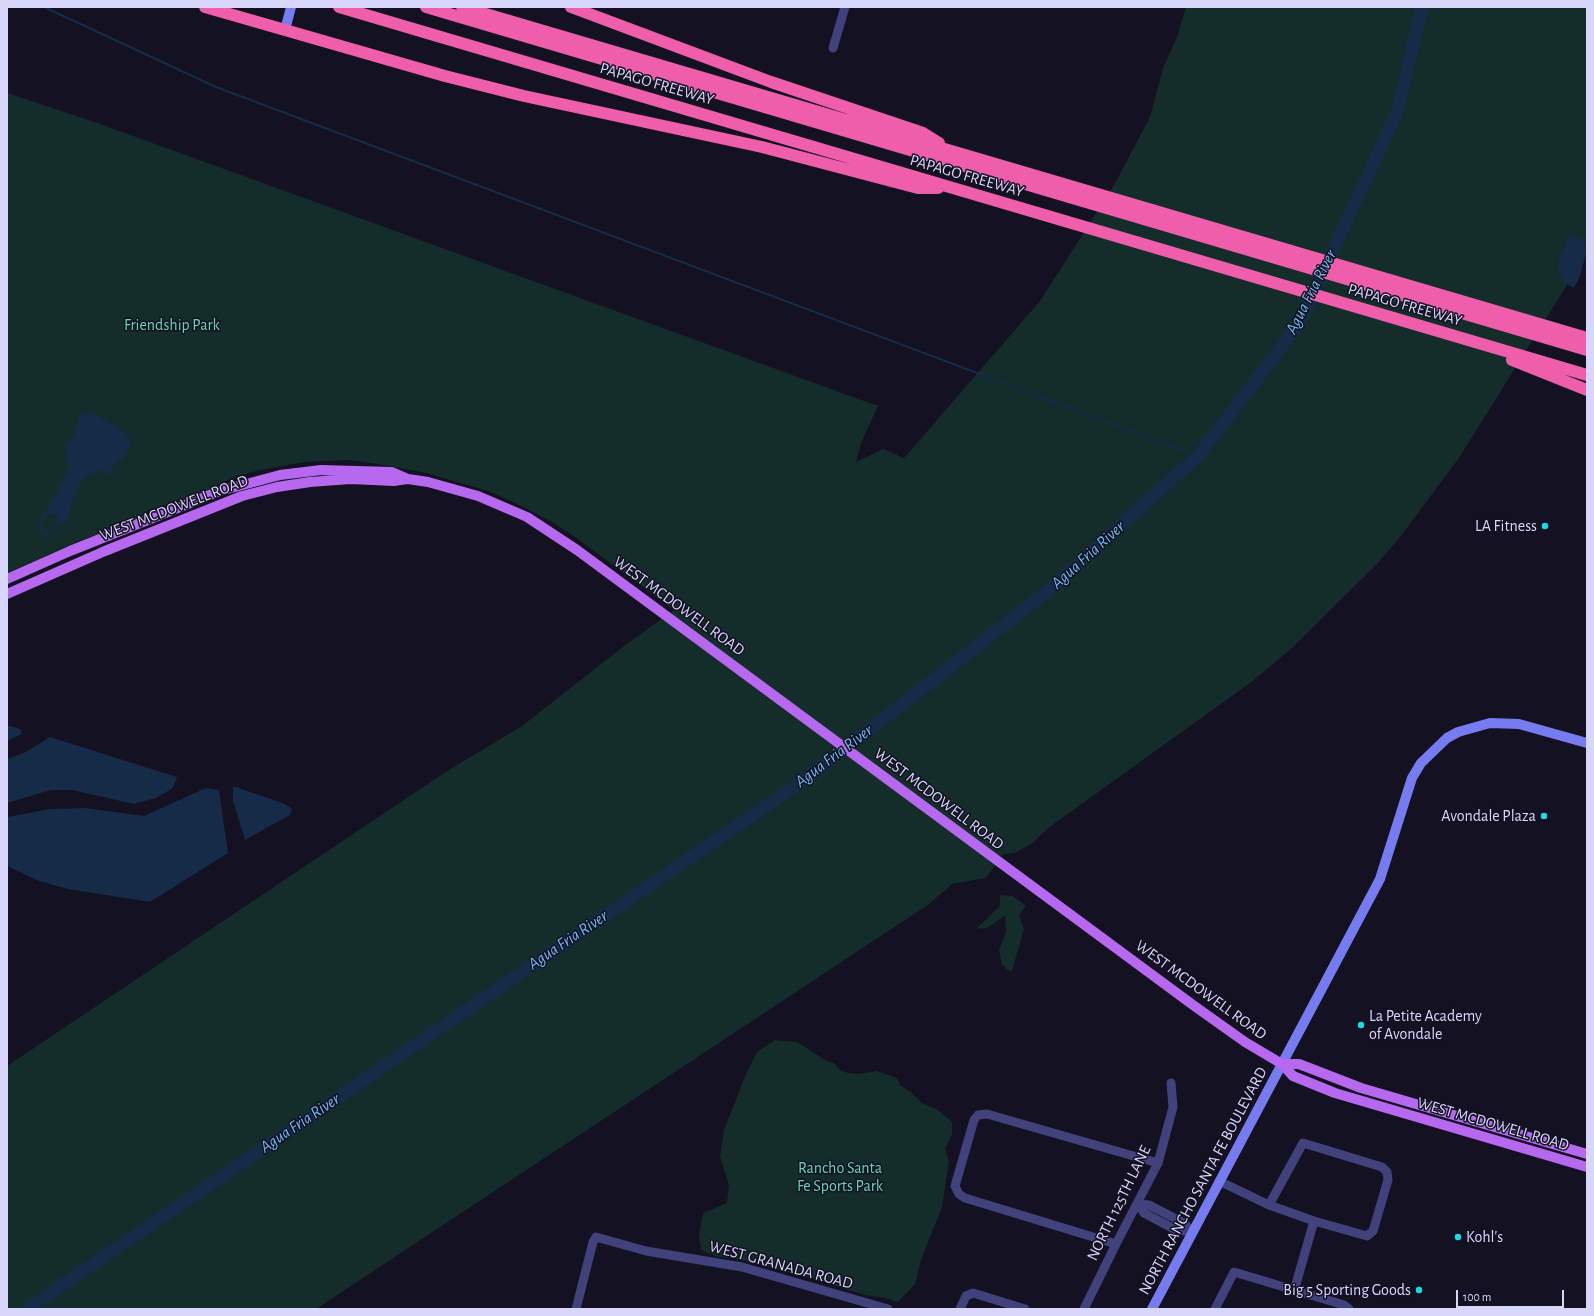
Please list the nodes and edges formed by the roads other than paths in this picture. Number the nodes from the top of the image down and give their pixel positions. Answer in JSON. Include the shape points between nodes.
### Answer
{"nodes":[{"id":1,"x":205,"y":7,"type":"edge"},
{"id":2,"x":339,"y":7,"type":"edge"},
{"id":3,"x":426,"y":7,"type":"edge"},
{"id":4,"x":462,"y":7,"type":"edge"},
{"id":5,"x":571,"y":7,"type":"edge"},
{"id":6,"x":845,"y":7,"type":"edge"},
{"id":7,"x":290,"y":10,"type":"edge"},
{"id":8,"x":285,"y":30,"type":"junction"},
{"id":9,"x":834,"y":48,"type":"dead end"},
{"id":10,"x":956,"y":152,"type":"junction"},
{"id":11,"x":955,"y":189,"type":"junction"},
{"id":12,"x":1071,"y":192,"type":"junction"},
{"id":13,"x":1587,"y":333,"type":"edge"},
{"id":14,"x":1563,"y":337,"type":"junction"},
{"id":15,"x":1587,"y":338,"type":"edge"},
{"id":16,"x":1587,"y":350,"type":"edge"},
{"id":17,"x":1543,"y":367,"type":"junction"},
{"id":18,"x":1587,"y":375,"type":"edge"},
{"id":19,"x":1587,"y":390,"type":"edge"},
{"id":20,"x":408,"y":479,"type":"junction"},
{"id":21,"x":7,"y":579,"type":"edge"},
{"id":22,"x":7,"y":594,"type":"edge"},
{"id":23,"x":1587,"y":743,"type":"edge"},
{"id":24,"x":1282,"y":1064,"type":"junction"},
{"id":25,"x":1171,"y":1083,"type":"dead end"},
{"id":26,"x":1541,"y":1141,"type":"junction"},
{"id":27,"x":1538,"y":1153,"type":"junction"},
{"id":28,"x":1587,"y":1154,"type":"edge"},
{"id":29,"x":1158,"y":1163,"type":"junction"},
{"id":30,"x":1587,"y":1167,"type":"edge"},
{"id":31,"x":1219,"y":1181,"type":"junction"},
{"id":32,"x":1138,"y":1204,"type":"junction"},
{"id":33,"x":1269,"y":1205,"type":"junction"},
{"id":34,"x":1314,"y":1221,"type":"junction"},
{"id":35,"x":1192,"y":1232,"type":"junction"},
{"id":36,"x":1116,"y":1244,"type":"junction"},
{"id":37,"x":1294,"y":1291,"type":"junction"},
{"id":38,"x":576,"y":1309,"type":"edge"},
{"id":39,"x":888,"y":1309,"type":"edge"},
{"id":40,"x":960,"y":1309,"type":"edge"},
{"id":41,"x":1026,"y":1309,"type":"edge"},
{"id":42,"x":1084,"y":1309,"type":"edge"},
{"id":43,"x":1152,"y":1309,"type":"edge"},
{"id":44,"x":1215,"y":1309,"type":"edge"},
{"id":45,"x":1349,"y":1309,"type":"edge"}],
"edges":[{"from":1,"to":8,"type":"highway"},
{"from":2,"to":11,"type":"highway","name":"PAPAGO FREEWAY"},
{"from":3,"to":12,"type":"highway"},
{"from":4,"to":10,"type":"highway","name":"PAPAGO FREEWAY"},
{"from":5,"to":10,"type":"highway","via":[[770,82],[923,133]]},
{"from":6,"to":9,"type":"street"},
{"from":7,"to":8,"type":"street"},
{"from":8,"to":11,"type":"highway","via":[[517,94],[762,147],[918,188]]},
{"from":10,"to":12,"type":"highway","name":"PAPAGO FREEWAY"},
{"from":11,"to":17,"type":"highway","name":"PAPAGO FREEWAY","via":[[1446,334]]},
{"from":12,"to":14,"type":"highway","name":"PAPAGO FREEWAY"},
{"from":13,"to":14,"type":"highway"},
{"from":14,"to":15,"type":"highway","name":"PAPAGO FREEWAY"},
{"from":14,"to":16,"type":"highway"},
{"from":17,"to":18,"type":"highway","name":"PAPAGO FREEWAY"},
{"from":17,"to":19,"type":"highway"},
{"from":20,"to":21,"type":"main road","name":"WEST MCDOWELL ROAD","via":[[392,472],[321,470],[248,482],[100,539]]},
{"from":20,"to":22,"type":"main road","name":"WEST MCDOWELL ROAD","via":[[310,482],[242,496]]},
{"from":20,"to":24,"type":"main road","name":"WEST MCDOWELL ROAD","via":[[463,491],[507,507],[577,550],[1235,1035]]},
{"from":23,"to":24,"type":"street","name":"NORTH RANCHO SANTA FE BOULEVARD","via":[[1507,722],[1483,724],[1458,732],[1437,746],[1421,763],[1412,778],[1380,880]]},
{"from":24,"to":26,"type":"main road","name":"WEST MCDOWELL ROAD","via":[[1298,1064],[1361,1088]]},
{"from":24,"to":27,"type":"main road","name":"WEST MCDOWELL ROAD","via":[[1293,1076],[1319,1088]]},
{"from":24,"to":31,"type":"street","name":"NORTH RANCHO SANTA FE BOULEVARD"},
{"from":25,"to":29,"type":"street","name":"NORTH 125TH LANE","via":[[1173,1107]]},
{"from":26,"to":27,"type":"main road"},
{"from":26,"to":28,"type":"main road","name":"WEST MCDOWELL ROAD"},
{"from":27,"to":30,"type":"main road","name":"WEST MCDOWELL ROAD"},
{"from":29,"to":32,"type":"street","name":"NORTH 125TH LANE"},
{"from":29,"to":36,"type":"street","via":[[987,1114],[978,1114],[974,1120],[955,1186],[959,1194]]},
{"from":31,"to":33,"type":"street"},
{"from":31,"to":35,"type":"street","name":"NORTH RANCHO SANTA FE BOULEVARD"},
{"from":32,"to":35,"type":"street","via":[[1144,1213],[1176,1230]]},
{"from":32,"to":36,"type":"street","name":"NORTH 125TH LANE"},
{"from":33,"to":34,"type":"street"},
{"from":33,"to":34,"type":"street","via":[[1303,1143],[1382,1167],[1387,1172],[1388,1180],[1373,1230],[1367,1236]]},
{"from":34,"to":37,"type":"street"},
{"from":35,"to":43,"type":"street","name":"NORTH RANCHO SANTA FE BOULEVARD"},
{"from":36,"to":42,"type":"street","name":"NORTH 125TH LANE"},
{"from":37,"to":44,"type":"street","via":[[1234,1272]]},
{"from":37,"to":45,"type":"street"},
{"from":38,"to":39,"type":"street","name":"WEST GRANADA ROAD","via":[[596,1237],[646,1251],[742,1267]]},
{"from":40,"to":41,"type":"street","via":[[966,1296],[973,1293]]}]}
